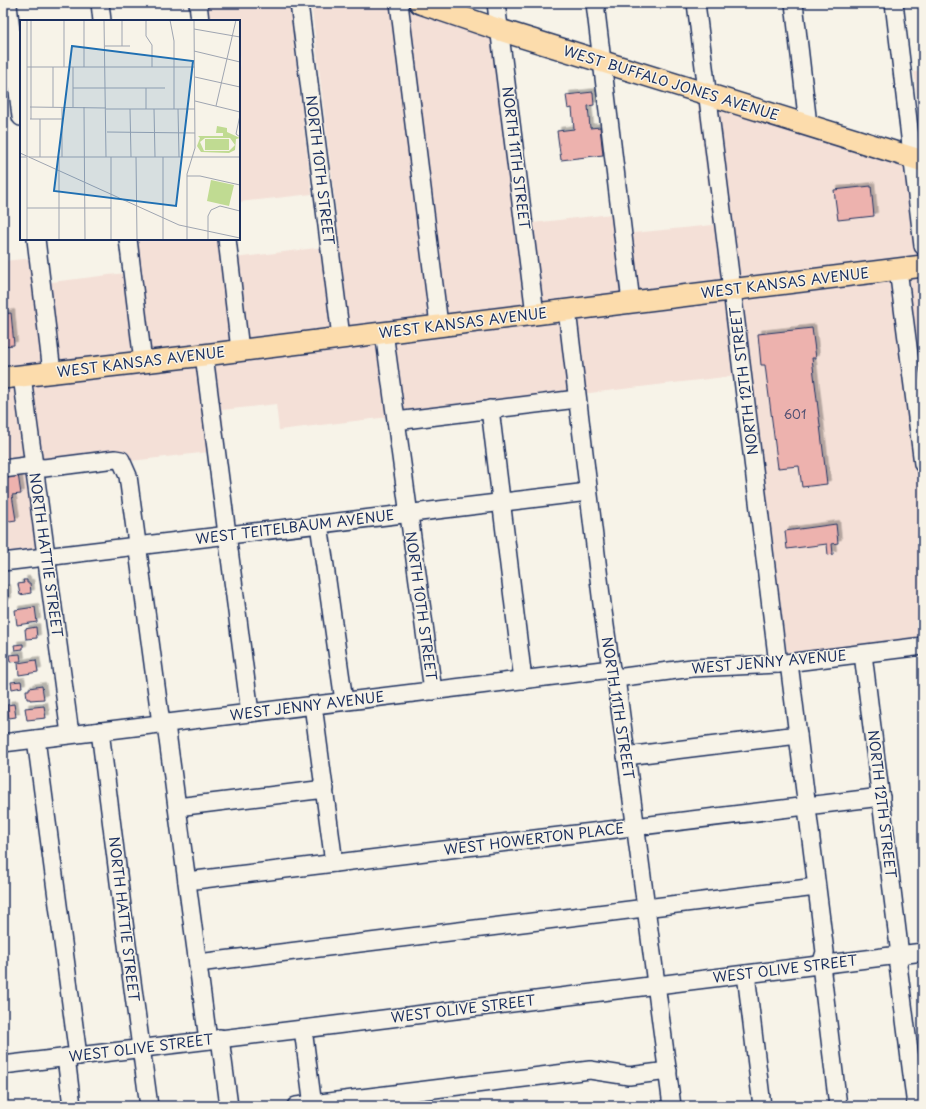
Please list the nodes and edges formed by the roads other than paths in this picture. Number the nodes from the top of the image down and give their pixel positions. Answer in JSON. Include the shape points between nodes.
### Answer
{"nodes":[{"id":1,"x":100,"y":3,"type":"edge"},
{"id":2,"x":198,"y":3,"type":"edge"},
{"id":3,"x":299,"y":3,"type":"edge"},
{"id":4,"x":400,"y":3,"type":"edge"},
{"id":5,"x":420,"y":3,"type":"edge"},
{"id":6,"x":496,"y":3,"type":"edge"},
{"id":7,"x":595,"y":3,"type":"edge"},
{"id":8,"x":696,"y":3,"type":"edge"},
{"id":9,"x":794,"y":3,"type":"edge"},
{"id":10,"x":894,"y":3,"type":"edge"},
{"id":11,"x":8,"y":5,"type":"dead end"},
{"id":12,"x":102,"y":20,"type":"edge"},
{"id":13,"x":200,"y":20,"type":"edge"},
{"id":14,"x":500,"y":30,"type":"junction"},
{"id":15,"x":602,"y":61,"type":"junction"},
{"id":16,"x":708,"y":94,"type":"junction"},
{"id":17,"x":20,"y":108,"type":"edge"},
{"id":18,"x":808,"y":125,"type":"junction"},
{"id":19,"x":918,"y":160,"type":"edge"},
{"id":20,"x":36,"y":240,"type":"edge"},
{"id":21,"x":128,"y":240,"type":"edge"},
{"id":22,"x":227,"y":240,"type":"edge"},
{"id":23,"x":923,"y":246,"type":"edge"},
{"id":24,"x":923,"y":266,"type":"edge"},
{"id":25,"x":898,"y":269,"type":"junction"},
{"id":26,"x":732,"y":290,"type":"junction"},
{"id":27,"x":631,"y":302,"type":"junction"},
{"id":28,"x":567,"y":310,"type":"junction"},
{"id":29,"x":535,"y":314,"type":"junction"},
{"id":30,"x":439,"y":325,"type":"junction"},
{"id":31,"x":384,"y":332,"type":"junction"},
{"id":32,"x":341,"y":337,"type":"junction"},
{"id":33,"x":240,"y":350,"type":"junction"},
{"id":34,"x":204,"y":355,"type":"junction"},
{"id":35,"x":143,"y":362,"type":"junction"},
{"id":36,"x":52,"y":372,"type":"junction"},
{"id":37,"x":13,"y":377,"type":"edge"},
{"id":38,"x":577,"y":399,"type":"junction"},
{"id":39,"x":490,"y":409,"type":"junction"},
{"id":40,"x":396,"y":421,"type":"junction"},
{"id":41,"x":923,"y":464,"type":"edge"},
{"id":42,"x":35,"y":467,"type":"junction"},
{"id":43,"x":3,"y":469,"type":"edge"},
{"id":44,"x":588,"y":492,"type":"junction"},
{"id":45,"x":501,"y":502,"type":"junction"},
{"id":46,"x":409,"y":513,"type":"junction"},
{"id":47,"x":319,"y":524,"type":"junction"},
{"id":48,"x":228,"y":535,"type":"junction"},
{"id":49,"x":137,"y":546,"type":"junction"},
{"id":50,"x":47,"y":557,"type":"junction"},
{"id":51,"x":3,"y":562,"type":"edge"},
{"id":52,"x":923,"y":646,"type":"edge"},
{"id":53,"x":863,"y":654,"type":"junction"},
{"id":54,"x":783,"y":664,"type":"junction"},
{"id":55,"x":613,"y":673,"type":"junction"},
{"id":56,"x":523,"y":680,"type":"junction"},
{"id":57,"x":433,"y":691,"type":"junction"},
{"id":58,"x":344,"y":701,"type":"junction"},
{"id":59,"x":313,"y":705,"type":"junction"},
{"id":60,"x":250,"y":713,"type":"junction"},
{"id":61,"x":163,"y":723,"type":"junction"},
{"id":62,"x":100,"y":731,"type":"junction"},
{"id":63,"x":70,"y":734,"type":"junction"},
{"id":64,"x":798,"y":735,"type":"junction"},
{"id":65,"x":36,"y":739,"type":"junction"},
{"id":66,"x":3,"y":742,"type":"edge"},
{"id":67,"x":626,"y":756,"type":"junction"},
{"id":68,"x":325,"y":789,"type":"junction"},
{"id":69,"x":881,"y":797,"type":"junction"},
{"id":70,"x":806,"y":806,"type":"junction"},
{"id":71,"x":177,"y":807,"type":"junction"},
{"id":72,"x":635,"y":826,"type":"junction"},
{"id":73,"x":334,"y":864,"type":"junction"},
{"id":74,"x":187,"y":881,"type":"junction"},
{"id":75,"x":816,"y":888,"type":"junction"},
{"id":76,"x":646,"y":908,"type":"junction"},
{"id":77,"x":923,"y":952,"type":"edge"},
{"id":78,"x":900,"y":955,"type":"junction"},
{"id":79,"x":198,"y":963,"type":"junction"},
{"id":80,"x":821,"y":964,"type":"junction"},
{"id":81,"x":746,"y":974,"type":"junction"},
{"id":82,"x":657,"y":984,"type":"junction"},
{"id":83,"x":303,"y":1029,"type":"junction"},
{"id":84,"x":214,"y":1039,"type":"junction"},
{"id":85,"x":141,"y":1048,"type":"junction"},
{"id":86,"x":72,"y":1057,"type":"junction"},
{"id":87,"x":3,"y":1065,"type":"edge"},
{"id":88,"x":668,"y":1071,"type":"junction"},
{"id":89,"x":399,"y":1100,"type":"edge"},
{"id":90,"x":307,"y":1105,"type":"edge"},
{"id":91,"x":72,"y":1106,"type":"edge"},
{"id":92,"x":149,"y":1106,"type":"edge"},
{"id":93,"x":229,"y":1106,"type":"edge"},
{"id":94,"x":672,"y":1106,"type":"edge"},
{"id":95,"x":762,"y":1106,"type":"edge"},
{"id":96,"x":838,"y":1106,"type":"edge"},
{"id":97,"x":916,"y":1106,"type":"edge"}],
"edges":[{"from":1,"to":12,"type":"street"},
{"from":2,"to":13,"type":"street"},
{"from":3,"to":32,"type":"street","name":"NORTH 10TH STREET"},
{"from":4,"to":30,"type":"street"},
{"from":5,"to":14,"type":"main road","name":"WEST BUFFALO JONES AVENUE"},
{"from":6,"to":14,"type":"street","name":"NORTH 11TH STREET"},
{"from":7,"to":15,"type":"street"},
{"from":8,"to":16,"type":"street","name":"NORTH 12TH STREET"},
{"from":9,"to":18,"type":"street"},
{"from":10,"to":19,"type":"street"},
{"from":11,"to":17,"type":"street"},
{"from":14,"to":15,"type":"main road","name":"WEST BUFFALO JONES AVENUE"},
{"from":14,"to":29,"type":"street","name":"NORTH 11TH STREET"},
{"from":15,"to":16,"type":"main road","name":"WEST BUFFALO JONES AVENUE"},
{"from":15,"to":27,"type":"street"},
{"from":16,"to":18,"type":"main road","name":"WEST BUFFALO JONES AVENUE"},
{"from":16,"to":26,"type":"street","name":"NORTH 12TH STREET"},
{"from":18,"to":19,"type":"main road","name":"WEST BUFFALO JONES AVENUE"},
{"from":19,"to":23,"type":"street"},
{"from":20,"to":36,"type":"street"},
{"from":21,"to":35,"type":"street"},
{"from":22,"to":33,"type":"street"},
{"from":24,"to":25,"type":"main road","name":"WEST KANSAS AVENUE"},
{"from":25,"to":26,"type":"main road","name":"WEST KANSAS AVENUE"},
{"from":25,"to":41,"type":"street"},
{"from":26,"to":27,"type":"main road","name":"WEST KANSAS AVENUE"},
{"from":26,"to":54,"type":"street","name":"NORTH 12TH STREET"},
{"from":27,"to":28,"type":"main road","name":"WEST KANSAS AVENUE"},
{"from":28,"to":29,"type":"main road","name":"WEST KANSAS AVENUE"},
{"from":28,"to":38,"type":"street","name":"NORTH 11TH STREET"},
{"from":29,"to":30,"type":"main road","name":"WEST KANSAS AVENUE"},
{"from":30,"to":31,"type":"main road","name":"WEST KANSAS AVENUE"},
{"from":31,"to":32,"type":"main road","name":"WEST KANSAS AVENUE"},
{"from":31,"to":40,"type":"street","name":"NORTH 10TH STREET"},
{"from":32,"to":33,"type":"main road","name":"WEST KANSAS AVENUE"},
{"from":33,"to":34,"type":"main road","name":"WEST KANSAS AVENUE"},
{"from":34,"to":35,"type":"main road","name":"WEST KANSAS AVENUE"},
{"from":34,"to":48,"type":"street"},
{"from":35,"to":36,"type":"main road","name":"WEST KANSAS AVENUE"},
{"from":36,"to":37,"type":"main road","name":"WEST KANSAS AVENUE"},
{"from":37,"to":42,"type":"street","name":"NORTH HATTIE STREET"},
{"from":38,"to":39,"type":"street"},
{"from":38,"to":44,"type":"street","name":"NORTH 11TH STREET"},
{"from":39,"to":40,"type":"street"},
{"from":39,"to":45,"type":"street"},
{"from":40,"to":46,"type":"street","name":"NORTH 10TH STREET"},
{"from":42,"to":43,"type":"street"},
{"from":42,"to":49,"type":"street","via":[[121,460],[128,476]]},
{"from":42,"to":50,"type":"street","name":"NORTH HATTIE STREET"},
{"from":44,"to":45,"type":"street","name":"WEST TEITELBAUM AVENUE"},
{"from":44,"to":55,"type":"street","name":"NORTH 11TH STREET"},
{"from":45,"to":46,"type":"street","name":"WEST TEITELBAUM AVENUE"},
{"from":45,"to":56,"type":"street"},
{"from":46,"to":47,"type":"street","name":"WEST TEITELBAUM AVENUE"},
{"from":46,"to":57,"type":"street","name":"NORTH 10TH STREET"},
{"from":47,"to":48,"type":"street","name":"WEST TEITELBAUM AVENUE"},
{"from":47,"to":58,"type":"street"},
{"from":48,"to":49,"type":"street","name":"WEST TEITELBAUM AVENUE"},
{"from":48,"to":60,"type":"street"},
{"from":49,"to":50,"type":"street","name":"WEST TEITELBAUM AVENUE"},
{"from":49,"to":61,"type":"street"},
{"from":50,"to":51,"type":"street","name":"WEST TEITELBAUM AVENUE"},
{"from":50,"to":63,"type":"street","name":"NORTH HATTIE STREET"},
{"from":52,"to":53,"type":"street","name":"WEST JENNY AVENUE"},
{"from":53,"to":54,"type":"street","name":"WEST JENNY AVENUE"},
{"from":53,"to":69,"type":"street","name":"NORTH 12TH STREET"},
{"from":54,"to":55,"type":"street","name":"WEST JENNY AVENUE"},
{"from":54,"to":64,"type":"street","name":"NORTH 12TH STREET"},
{"from":55,"to":56,"type":"street","name":"WEST JENNY AVENUE"},
{"from":55,"to":67,"type":"street","name":"NORTH 11TH STREET"},
{"from":56,"to":57,"type":"street","name":"WEST JENNY AVENUE"},
{"from":57,"to":58,"type":"street","name":"WEST JENNY AVENUE"},
{"from":58,"to":59,"type":"street","name":"WEST JENNY AVENUE"},
{"from":59,"to":60,"type":"street","name":"WEST JENNY AVENUE"},
{"from":59,"to":68,"type":"street"},
{"from":60,"to":61,"type":"street","name":"WEST JENNY AVENUE"},
{"from":61,"to":62,"type":"street","name":"WEST JENNY AVENUE"},
{"from":61,"to":71,"type":"street","via":[[167,732]]},
{"from":62,"to":63,"type":"street","name":"WEST JENNY AVENUE"},
{"from":62,"to":85,"type":"street","name":"NORTH HATTIE STREET"},
{"from":63,"to":65,"type":"street","name":"WEST JENNY AVENUE"},
{"from":64,"to":67,"type":"street"},
{"from":64,"to":70,"type":"street","name":"NORTH 12TH STREET"},
{"from":65,"to":66,"type":"street","name":"WEST JENNY AVENUE"},
{"from":65,"to":86,"type":"street"},
{"from":67,"to":72,"type":"street","name":"NORTH 11TH STREET"},
{"from":68,"to":71,"type":"street"},
{"from":68,"to":73,"type":"street"},
{"from":69,"to":70,"type":"street","name":"WEST HOWERTON PLACE"},
{"from":69,"to":78,"type":"street","name":"NORTH 12TH STREET"},
{"from":70,"to":72,"type":"street","name":"WEST HOWERTON PLACE"},
{"from":70,"to":75,"type":"street","name":"NORTH 12TH STREET"},
{"from":71,"to":74,"type":"street"},
{"from":72,"to":73,"type":"street","name":"WEST HOWERTON PLACE"},
{"from":72,"to":76,"type":"street","name":"NORTH 11TH STREET"},
{"from":73,"to":74,"type":"street","name":"WEST HOWERTON PLACE"},
{"from":74,"to":79,"type":"street"},
{"from":75,"to":76,"type":"street"},
{"from":75,"to":80,"type":"street","name":"NORTH 12TH STREET","via":[[825,952]]},
{"from":76,"to":79,"type":"street"},
{"from":76,"to":82,"type":"street","name":"NORTH 11TH STREET"},
{"from":77,"to":78,"type":"street","name":"WEST OLIVE STREET"},
{"from":78,"to":80,"type":"street","name":"WEST OLIVE STREET"},
{"from":78,"to":97,"type":"street","name":"NORTH 12TH STREET","via":[[898,965]]},
{"from":79,"to":84,"type":"street"},
{"from":80,"to":81,"type":"street","name":"WEST OLIVE STREET"},
{"from":80,"to":96,"type":"street"},
{"from":81,"to":82,"type":"street","name":"WEST OLIVE STREET"},
{"from":81,"to":95,"type":"street"},
{"from":82,"to":83,"type":"street","name":"WEST OLIVE STREET"},
{"from":82,"to":88,"type":"street","name":"NORTH 11TH STREET"},
{"from":83,"to":84,"type":"street","name":"WEST OLIVE STREET"},
{"from":83,"to":90,"type":"street"},
{"from":84,"to":85,"type":"street","name":"WEST OLIVE STREET"},
{"from":84,"to":93,"type":"street"},
{"from":85,"to":86,"type":"street","name":"WEST OLIVE STREET"},
{"from":85,"to":92,"type":"street","name":"NORTH HATTIE STREET"},
{"from":86,"to":87,"type":"street","name":"WEST OLIVE STREET"},
{"from":86,"to":91,"type":"street"},
{"from":88,"to":89,"type":"street","via":[[629,1076],[590,1070]]},
{"from":88,"to":94,"type":"street","name":"NORTH 11TH STREET"},
{"from":89,"to":90,"type":"street"}]}
